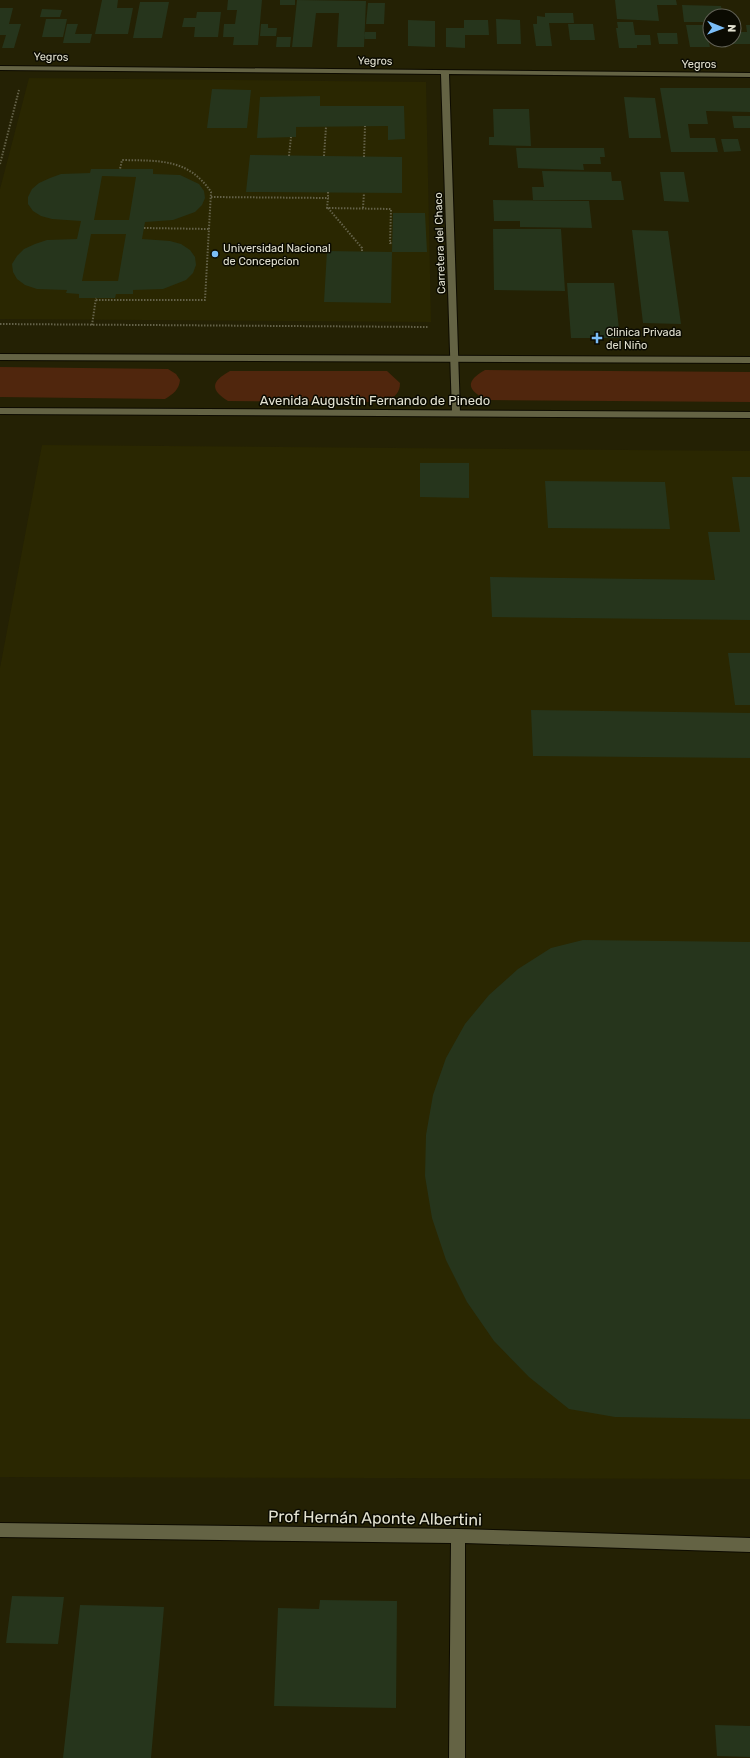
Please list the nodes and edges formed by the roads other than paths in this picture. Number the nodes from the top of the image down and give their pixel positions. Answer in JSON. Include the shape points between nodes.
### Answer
{"nodes":[{"id":1,"x":0,"y":68,"type":"edge"},
{"id":2,"x":445,"y":73,"type":"junction"},
{"id":3,"x":750,"y":75,"type":"edge"},
{"id":4,"x":0,"y":356,"type":"edge"},
{"id":5,"x":455,"y":359,"type":"junction"},
{"id":6,"x":750,"y":360,"type":"edge"},
{"id":7,"x":0,"y":411,"type":"edge"},
{"id":8,"x":456,"y":413,"type":"junction"},
{"id":9,"x":750,"y":415,"type":"edge"},
{"id":10,"x":0,"y":1530,"type":"edge"},
{"id":11,"x":458,"y":1536,"type":"junction"},
{"id":12,"x":750,"y":1545,"type":"edge"},
{"id":13,"x":457,"y":1758,"type":"edge"}],
"edges":[{"from":1,"to":2,"type":"street","name":"Yegros"},
{"from":2,"to":3,"type":"street","name":"Yegros"},
{"from":2,"to":5,"type":"street","name":"Carretera del Chaco"},
{"from":4,"to":5,"type":"street"},
{"from":5,"to":6,"type":"street"},
{"from":5,"to":8,"type":"street","name":"Carretera del Chaco"},
{"from":7,"to":8,"type":"street","name":"Avenida Augustín Fernando de Pinedo"},
{"from":8,"to":9,"type":"street","name":"Avenida Augustín Fernando de Pinedo"},
{"from":10,"to":11,"type":"street","name":"Prof Hernán Aponte Albertini"},
{"from":11,"to":12,"type":"street","name":"Prof Hernán Aponte Albertini"},
{"from":11,"to":13,"type":"street"}]}
